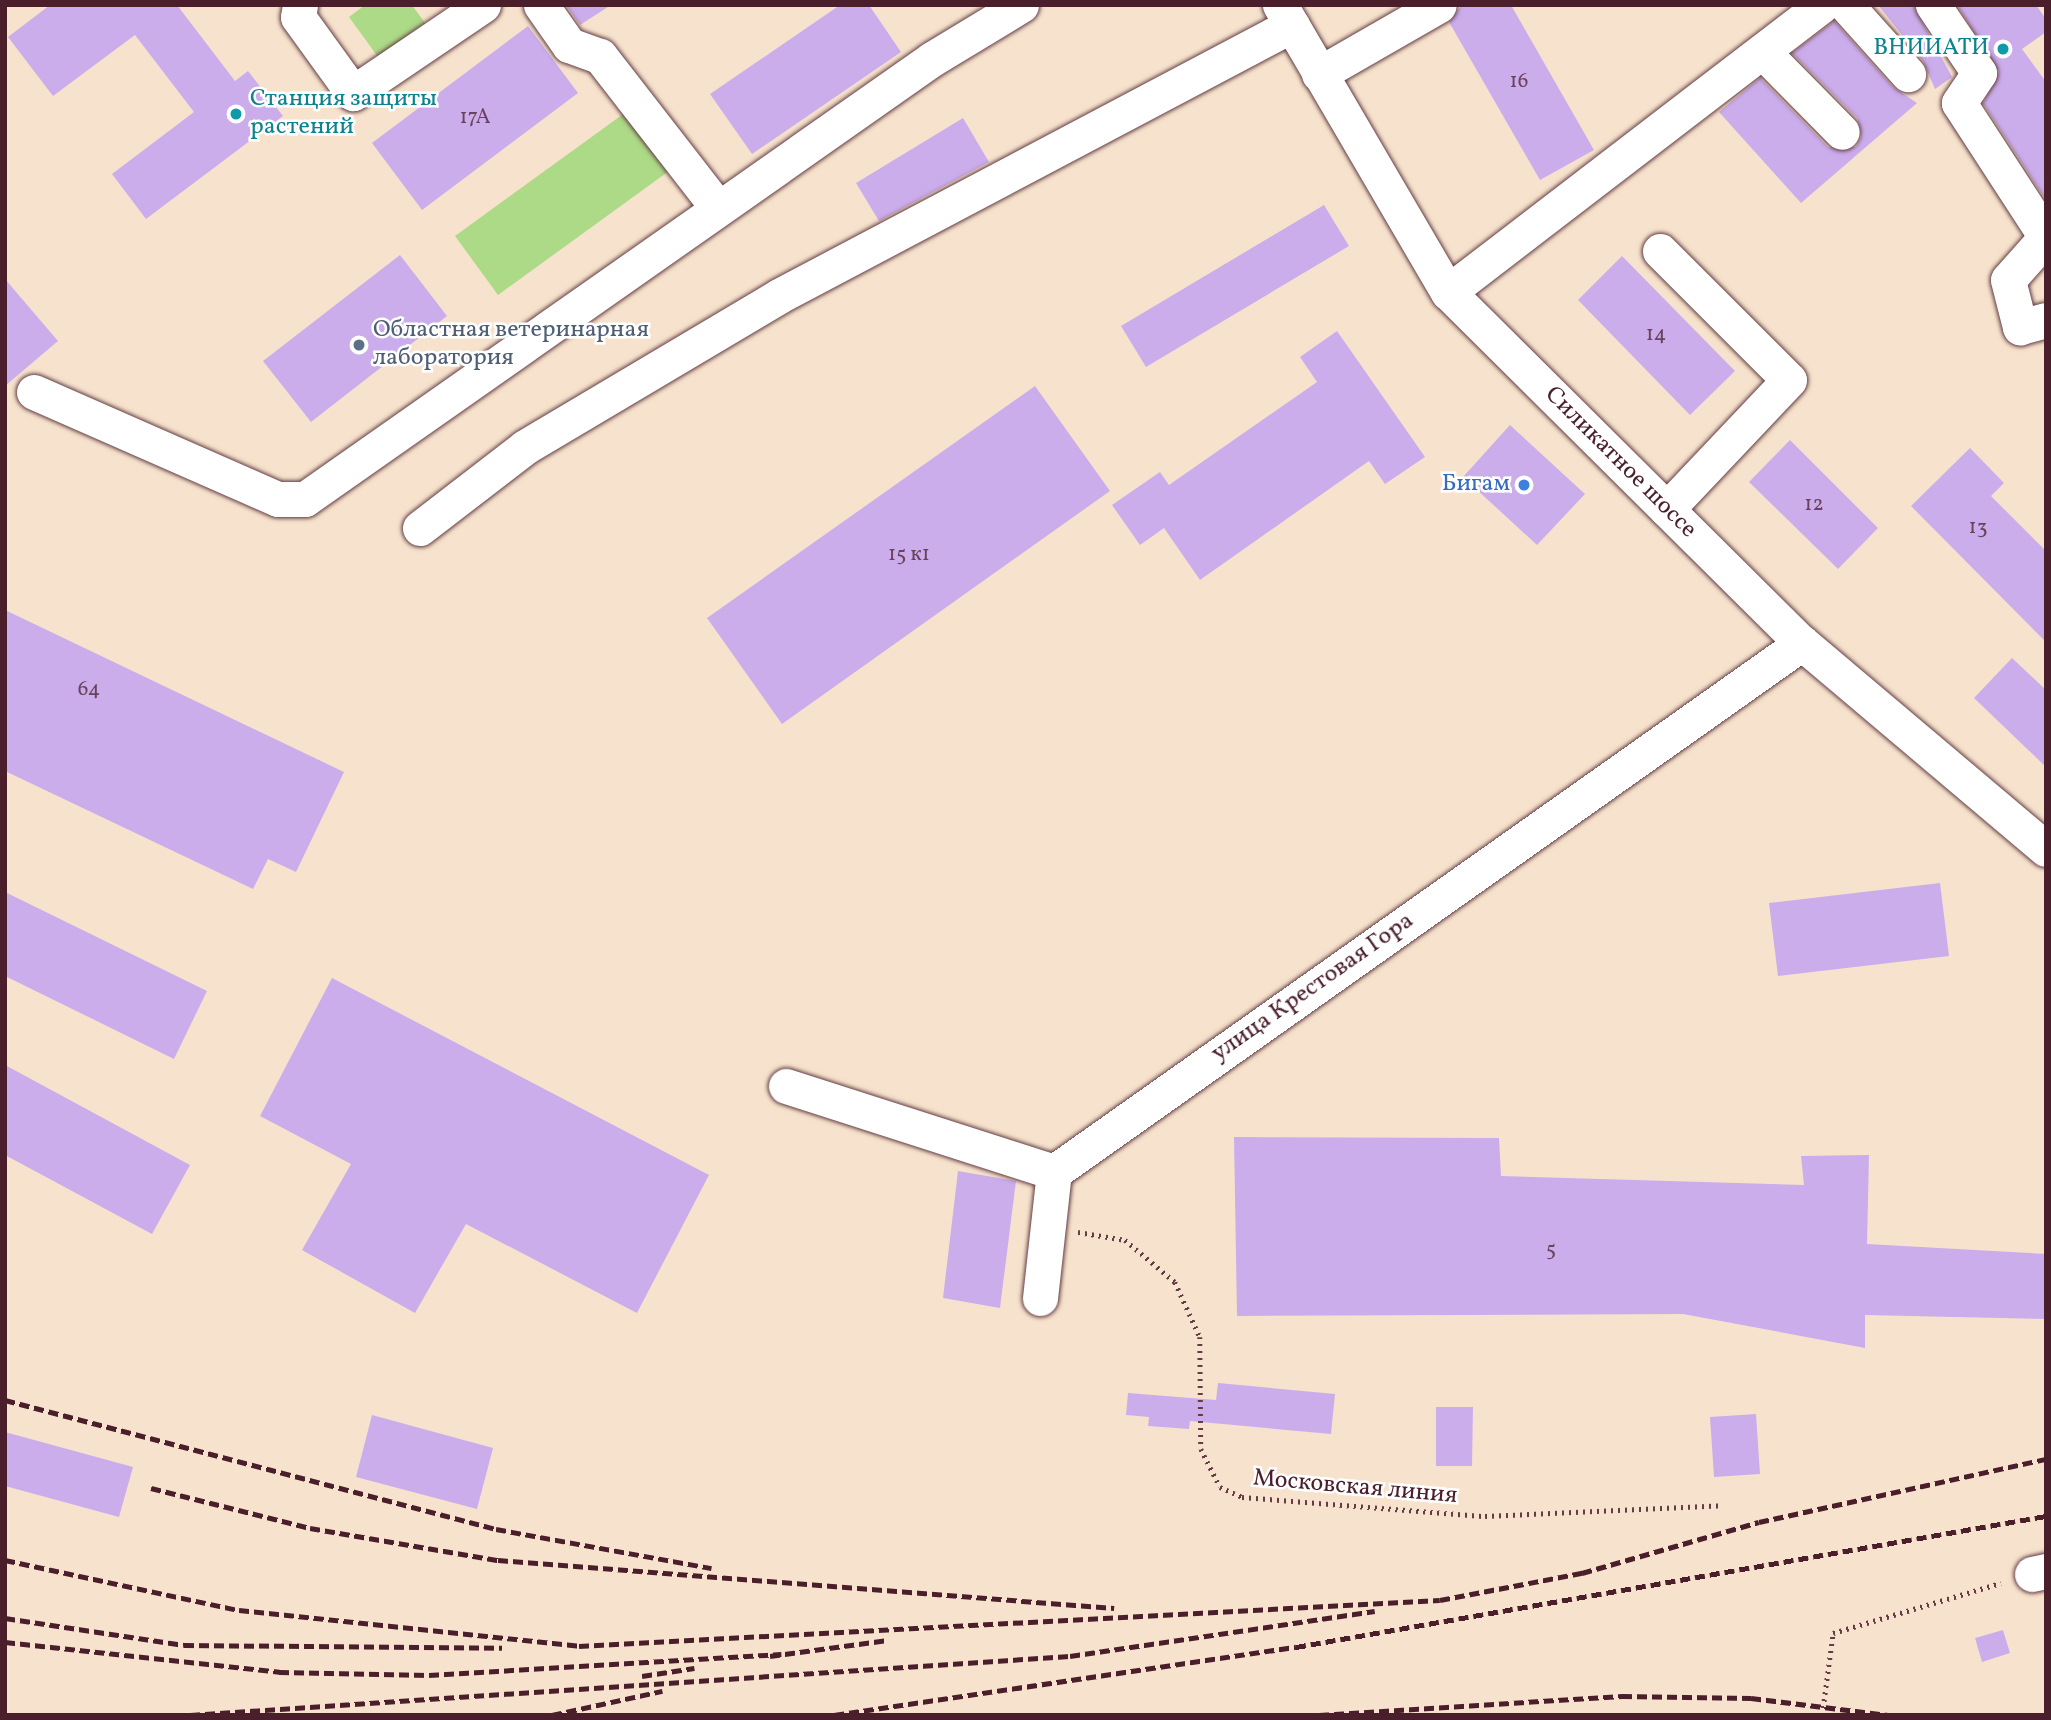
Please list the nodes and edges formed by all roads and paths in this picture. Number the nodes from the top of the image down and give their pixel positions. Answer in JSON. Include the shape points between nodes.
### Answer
{"nodes":[{"id":1,"x":300,"y":5,"type":"edge"},
{"id":2,"x":483,"y":5,"type":"edge"},
{"id":3,"x":541,"y":5,"type":"edge"},
{"id":4,"x":1021,"y":5,"type":"edge"},
{"id":5,"x":1439,"y":5,"type":"edge"},
{"id":6,"x":1822,"y":5,"type":"edge"},
{"id":7,"x":1846,"y":5,"type":"edge"},
{"id":8,"x":1933,"y":5,"type":"edge"},
{"id":9,"x":1286,"y":15,"type":"edge"},
{"id":10,"x":1763,"y":52,"type":"junction"},
{"id":11,"x":1319,"y":74,"type":"junction"},
{"id":12,"x":1908,"y":74,"type":"dead end"},
{"id":13,"x":1842,"y":132,"type":"dead end"},
{"id":14,"x":718,"y":208,"type":"junction"},
{"id":15,"x":2046,"y":237,"type":"edge"},
{"id":16,"x":1660,"y":251,"type":"dead end"},
{"id":17,"x":1448,"y":292,"type":"junction"},
{"id":18,"x":2046,"y":320,"type":"edge"},
{"id":19,"x":34,"y":392,"type":"dead end"},
{"id":20,"x":1667,"y":509,"type":"junction"},
{"id":21,"x":420,"y":528,"type":"dead end"},
{"id":22,"x":1802,"y":643,"type":"junction"},
{"id":23,"x":2046,"y":849,"type":"edge"},
{"id":24,"x":786,"y":1086,"type":"dead end"},
{"id":25,"x":1054,"y":1172,"type":"junction"},
{"id":26,"x":1048,"y":1227,"type":"junction"},
{"id":27,"x":1040,"y":1298,"type":"dead end"},
{"id":28,"x":1723,"y":1505,"type":"dead end"},
{"id":29,"x":2039,"y":1572,"type":"edge"},
{"id":30,"x":1822,"y":1715,"type":"edge"}],
"edges":[{"from":1,"to":2,"type":"street","via":[[298,17],[353,93]]},
{"from":3,"to":14,"type":"street","via":[[569,45],[600,56]]},
{"from":4,"to":14,"type":"street","via":[[932,59]]},
{"from":5,"to":11,"type":"street"},
{"from":6,"to":10,"type":"street"},
{"from":7,"to":12,"type":"street"},
{"from":8,"to":15,"type":"street","via":[[1979,73],[1959,103]]},
{"from":9,"to":11,"type":"street","name":"Силикатное шоссе"},
{"from":9,"to":21,"type":"street","via":[[779,296],[525,447]]},
{"from":10,"to":13,"type":"street"},
{"from":10,"to":17,"type":"street"},
{"from":11,"to":17,"type":"street","name":"Силикатное шоссе"},
{"from":14,"to":19,"type":"street","via":[[305,499],[278,499]]},
{"from":15,"to":18,"type":"street","via":[[2008,279],[2020,327]]},
{"from":16,"to":20,"type":"street","via":[[1789,380]]},
{"from":17,"to":20,"type":"street","name":"Силикатное шоссе"},
{"from":20,"to":22,"type":"street","name":"Силикатное шоссе"},
{"from":22,"to":23,"type":"street","name":"Силикатное шоссе"},
{"from":22,"to":25,"type":"street","name":"улица Крестовая Гора"},
{"from":24,"to":25,"type":"street"},
{"from":25,"to":26,"type":"street"},
{"from":26,"to":27,"type":"street"},
{"from":26,"to":28,"type":"path","name":"Московская линия","via":[[1125,1240],[1175,1282],[1200,1337],[1204,1460],[1220,1487],[1242,1497],[1486,1516]]},
{"from":29,"to":30,"type":"path","via":[[1833,1633]]}]}
